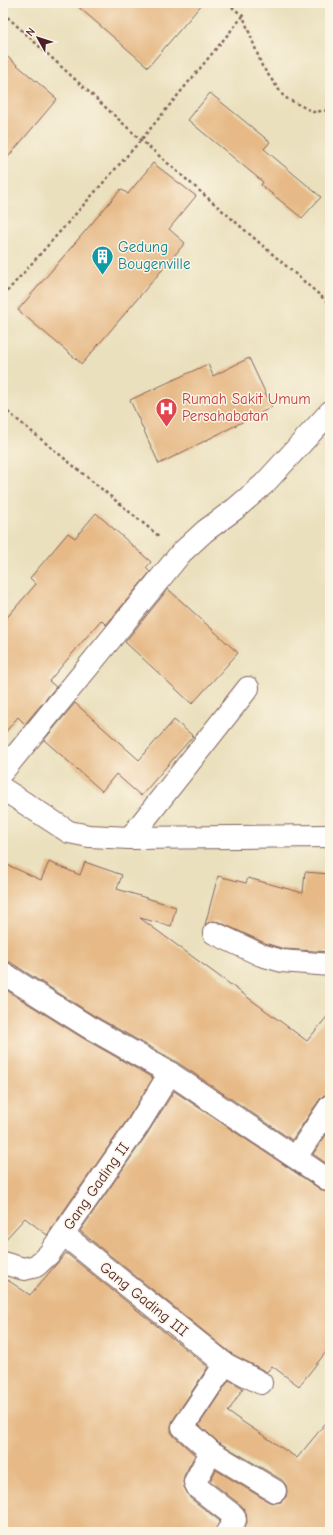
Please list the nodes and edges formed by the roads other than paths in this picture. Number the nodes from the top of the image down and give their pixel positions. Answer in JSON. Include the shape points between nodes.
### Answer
{"nodes":[{"id":1,"x":330,"y":412,"type":"edge"},
{"id":2,"x":248,"y":688,"type":"dead end"},
{"id":3,"x":3,"y":771,"type":"edge"},
{"id":4,"x":3,"y":789,"type":"edge"},
{"id":5,"x":330,"y":836,"type":"edge"},
{"id":6,"x":130,"y":838,"type":"junction"},
{"id":7,"x":214,"y":933,"type":"dead end"},
{"id":8,"x":330,"y":965,"type":"edge"},
{"id":9,"x":3,"y":973,"type":"edge"},
{"id":10,"x":170,"y":1073,"type":"junction"},
{"id":11,"x":330,"y":1106,"type":"edge"},
{"id":12,"x":296,"y":1157,"type":"junction"},
{"id":13,"x":330,"y":1181,"type":"edge"},
{"id":14,"x":63,"y":1234,"type":"junction"},
{"id":15,"x":3,"y":1263,"type":"edge"},
{"id":16,"x":225,"y":1364,"type":"junction"},
{"id":17,"x":261,"y":1383,"type":"dead end"},
{"id":18,"x":211,"y":1452,"type":"junction"},
{"id":19,"x":275,"y":1491,"type":"dead end"},
{"id":20,"x":227,"y":1532,"type":"edge"}],
"edges":[{"from":1,"to":3,"type":"street","via":[[264,484],[181,553]]},
{"from":2,"to":6,"type":"street"},
{"from":4,"to":6,"type":"street","via":[[69,832],[89,836]]},
{"from":5,"to":6,"type":"street"},
{"from":7,"to":8,"type":"street","via":[[261,955],[282,961]]},
{"from":9,"to":10,"type":"street","via":[[87,1026]]},
{"from":10,"to":12,"type":"street"},
{"from":10,"to":14,"type":"street","name":"Gang Gading II","via":[[138,1127]]},
{"from":11,"to":12,"type":"street"},
{"from":12,"to":13,"type":"street"},
{"from":14,"to":15,"type":"street","name":"Gang Gading II","via":[[49,1254],[36,1266],[24,1269]]},
{"from":14,"to":16,"type":"street","name":"Gang Gading III"},
{"from":16,"to":17,"type":"street","name":"Gang Gading III"},
{"from":16,"to":18,"type":"street","via":[[183,1427]]},
{"from":18,"to":19,"type":"street"},
{"from":18,"to":20,"type":"street","via":[[195,1482],[198,1488],[234,1516],[235,1520]]}]}
